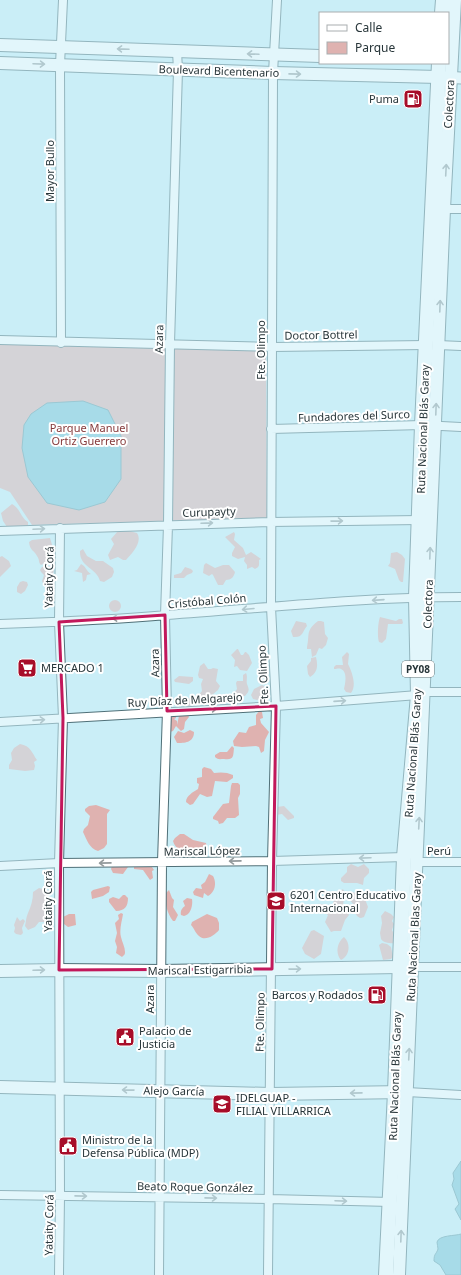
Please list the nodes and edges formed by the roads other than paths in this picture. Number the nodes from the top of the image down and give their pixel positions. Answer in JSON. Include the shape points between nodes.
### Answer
{"nodes":[{"id":1,"x":63,"y":0,"type":"edge"},
{"id":2,"x":277,"y":0,"type":"edge"},
{"id":3,"x":443,"y":0,"type":"edge"},
{"id":4,"x":455,"y":0,"type":"edge"},
{"id":5,"x":442,"y":12,"type":"edge"},
{"id":6,"x":0,"y":45,"type":"edge"},
{"id":7,"x":61,"y":47,"type":"junction"},
{"id":8,"x":176,"y":51,"type":"junction"},
{"id":9,"x":274,"y":55,"type":"junction"},
{"id":10,"x":319,"y":56,"type":"edge"},
{"id":11,"x":0,"y":62,"type":"edge"},
{"id":12,"x":60,"y":65,"type":"junction"},
{"id":13,"x":450,"y":67,"type":"edge"},
{"id":14,"x":178,"y":70,"type":"junction"},
{"id":15,"x":273,"y":73,"type":"junction"},
{"id":16,"x":444,"y":209,"type":"junction"},
{"id":17,"x":461,"y":209,"type":"edge"},
{"id":18,"x":0,"y":340,"type":"edge"},
{"id":19,"x":61,"y":343,"type":"junction"},
{"id":20,"x":170,"y":344,"type":"junction"},
{"id":21,"x":432,"y":345,"type":"junction"},
{"id":22,"x":461,"y":346,"type":"edge"},
{"id":23,"x":272,"y":347,"type":"junction"},
{"id":24,"x":429,"y":425,"type":"junction"},
{"id":25,"x":461,"y":427,"type":"edge"},
{"id":26,"x":271,"y":429,"type":"junction"},
{"id":27,"x":420,"y":520,"type":"junction"},
{"id":28,"x":270,"y":522,"type":"junction"},
{"id":29,"x":168,"y":525,"type":"junction"},
{"id":30,"x":60,"y":528,"type":"junction"},
{"id":31,"x":0,"y":531,"type":"edge"},
{"id":32,"x":422,"y":597,"type":"junction"},
{"id":33,"x":461,"y":597,"type":"edge"},
{"id":34,"x":270,"y":607,"type":"junction"},
{"id":35,"x":165,"y":615,"type":"junction"},
{"id":36,"x":59,"y":622,"type":"junction"},
{"id":37,"x":0,"y":624,"type":"edge"},
{"id":38,"x":461,"y":692,"type":"edge"},
{"id":39,"x":422,"y":694,"type":"junction"},
{"id":40,"x":276,"y":706,"type":"junction"},
{"id":41,"x":167,"y":711,"type":"junction"},
{"id":42,"x":63,"y":718,"type":"junction"},
{"id":43,"x":0,"y":722,"type":"edge"},
{"id":44,"x":411,"y":859,"type":"junction"},
{"id":45,"x":272,"y":861,"type":"junction"},
{"id":46,"x":162,"y":862,"type":"junction"},
{"id":47,"x":461,"y":862,"type":"edge"},
{"id":48,"x":59,"y":863,"type":"junction"},
{"id":49,"x":0,"y":866,"type":"edge"},
{"id":50,"x":406,"y":967,"type":"junction"},
{"id":51,"x":461,"y":967,"type":"edge"},
{"id":52,"x":272,"y":969,"type":"junction"},
{"id":53,"x":59,"y":970,"type":"junction"},
{"id":54,"x":0,"y":971,"type":"edge"},
{"id":55,"x":161,"y":971,"type":"junction"},
{"id":56,"x":0,"y":1087,"type":"edge"},
{"id":57,"x":59,"y":1088,"type":"junction"},
{"id":58,"x":161,"y":1091,"type":"junction"},
{"id":59,"x":401,"y":1092,"type":"junction"},
{"id":60,"x":270,"y":1094,"type":"junction"},
{"id":61,"x":461,"y":1095,"type":"edge"},
{"id":62,"x":0,"y":1195,"type":"edge"},
{"id":63,"x":60,"y":1196,"type":"junction"},
{"id":64,"x":159,"y":1197,"type":"junction"},
{"id":65,"x":269,"y":1198,"type":"junction"},
{"id":66,"x":391,"y":1202,"type":"junction"},
{"id":67,"x":59,"y":1275,"type":"edge"},
{"id":68,"x":159,"y":1275,"type":"edge"},
{"id":69,"x":268,"y":1275,"type":"edge"},
{"id":70,"x":386,"y":1275,"type":"edge"},
{"id":71,"x":399,"y":1275,"type":"edge"}],
"edges":[{"from":1,"to":7,"type":"street","name":"Mayor Bullo"},
{"from":2,"to":9,"type":"street","name":"Fte. Olimpo"},
{"from":3,"to":5,"type":"highway"},
{"from":4,"to":13,"type":"main road","name":"Colectora"},
{"from":6,"to":7,"type":"main road","name":"Boulevard Bicentenario"},
{"from":8,"to":7,"type":"main road","name":"Boulevard Bicentenario","one_way":true},
{"from":7,"to":12,"type":"street","name":"Mayor Bullo"},
{"from":9,"to":8,"type":"main road","name":"Boulevard Bicentenario","one_way":true},
{"from":8,"to":14,"type":"street","name":"Azara"},
{"from":9,"to":10,"type":"main road","name":"Boulevard Bicentenario"},
{"from":9,"to":15,"type":"street","name":"Fte. Olimpo"},
{"from":11,"to":12,"type":"main road","name":"Boulevard Bicentenario","one_way":true},
{"from":12,"to":14,"type":"main road","name":"Boulevard Bicentenario"},
{"from":12,"to":19,"type":"street","name":"Mayor Bullo"},
{"from":15,"to":13,"type":"main road","name":"Boulevard Bicentenario","one_way":true},
{"from":16,"to":13,"type":"main road","name":"Colectora","one_way":true},
{"from":13,"to":21,"type":"highway","name":"Ruta Nacional Blás Garay","number":"PY08"},
{"from":14,"to":15,"type":"main road","name":"Boulevard Bicentenario"},
{"from":14,"to":20,"type":"street","name":"Azara"},
{"from":15,"to":23,"type":"street","name":"Fte. Olimpo"},
{"from":16,"to":17,"type":"street"},
{"from":21,"to":16,"type":"main road","one_way":true},
{"from":18,"to":19,"type":"street","name":"Doctor Bottrel"},
{"from":19,"to":20,"type":"street","name":"Doctor Bottrel"},
{"from":20,"to":23,"type":"street","name":"Doctor Bottrel"},
{"from":20,"to":29,"type":"street","name":"Azara"},
{"from":21,"to":22,"type":"street","name":"Doctor Bottrel"},
{"from":21,"to":23,"type":"street","name":"Doctor Bottrel"},
{"from":21,"to":24,"type":"highway","name":"Ruta Nacional Blás Garay","number":"PY08"},
{"from":23,"to":26,"type":"street","name":"Fte. Olimpo"},
{"from":24,"to":25,"type":"street","name":"Fundadores del Surco"},
{"from":24,"to":26,"type":"street","name":"Fundadores del Surco"},
{"from":24,"to":27,"type":"highway","name":"Ruta Nacional Blás Garay","number":"PY08"},
{"from":32,"to":24,"type":"main road","name":"Colectora","one_way":true},
{"from":26,"to":28,"type":"street","name":"Fte. Olimpo"},
{"from":28,"to":27,"type":"street","name":"Curupayty","one_way":true},
{"from":27,"to":32,"type":"highway","name":"Ruta Nacional Blás Garay","number":"PY08"},
{"from":29,"to":28,"type":"street","name":"Curupayty","one_way":true},
{"from":28,"to":34,"type":"street","name":"Fte. Olimpo"},
{"from":29,"to":30,"type":"street","name":"Curupayty"},
{"from":29,"to":35,"type":"street","name":"Azara"},
{"from":31,"to":30,"type":"street","name":"Curupayty","one_way":true},
{"from":30,"to":36,"type":"street","name":"Yataity Corá"},
{"from":32,"to":33,"type":"street","name":"Cristóbal Colón"},
{"from":32,"to":34,"type":"street","name":"Cristóbal Colón","one_way":true},
{"from":32,"to":39,"type":"highway","name":"Ruta Nacional Blás Garay","number":"PY08"},
{"from":34,"to":35,"type":"street","name":"Cristóbal Colón","one_way":true},
{"from":34,"to":40,"type":"street","name":"Fte. Olimpo"},
{"from":35,"to":36,"type":"street","name":"Cristóbal Colón","one_way":true},
{"from":35,"to":41,"type":"street","name":"Azara"},
{"from":36,"to":37,"type":"street","name":"Cristóbal Colón"},
{"from":36,"to":42,"type":"street","name":"Yataity Corá"},
{"from":38,"to":39,"type":"street","name":"Ruy Díaz de Melgarejo"},
{"from":40,"to":39,"type":"street","name":"Ruy Díaz de Melgarejo","one_way":true},
{"from":39,"to":44,"type":"highway","name":"Ruta Nacional Blás Garay","number":"PY08"},
{"from":41,"to":40,"type":"street","name":"Ruy Díaz de Melgarejo","one_way":true},
{"from":40,"to":45,"type":"street","name":"Fte. Olimpo"},
{"from":41,"to":42,"type":"street","name":"Ruy Díaz de Melgarejo"},
{"from":41,"to":46,"type":"street","name":"Azara"},
{"from":43,"to":42,"type":"street","name":"Ruy Díaz de Melgarejo","one_way":true},
{"from":42,"to":48,"type":"street","name":"Yataity Corá"},
{"from":44,"to":45,"type":"street","name":"Mariscal López","one_way":true},
{"from":44,"to":47,"type":"street","name":"Perú"},
{"from":44,"to":50,"type":"highway","name":"Ruta Nacional Blás Garay","number":"PY08"},
{"from":45,"to":46,"type":"street","name":"Mariscal López","one_way":true},
{"from":45,"to":52,"type":"street","name":"Fte. Olimpo"},
{"from":46,"to":48,"type":"street","name":"Mariscal López","one_way":true},
{"from":46,"to":55,"type":"street","name":"Azara"},
{"from":48,"to":49,"type":"street","name":"Mariscal López"},
{"from":48,"to":53,"type":"street","name":"Yataity Corá"},
{"from":50,"to":51,"type":"street"},
{"from":52,"to":50,"type":"main road","name":"Mariscal Estigarribia","one_way":true},
{"from":50,"to":59,"type":"highway","name":"Ruta Nacional Blás Garay","number":"PY08"},
{"from":52,"to":55,"type":"main road","name":"Mariscal Estigarribia"},
{"from":52,"to":60,"type":"street","name":"Fte. Olimpo"},
{"from":54,"to":53,"type":"main road","name":"Mariscal Estigarribia","one_way":true},
{"from":53,"to":55,"type":"main road","name":"Mariscal Estigarribia"},
{"from":53,"to":57,"type":"street","name":"Yataity Corá"},
{"from":55,"to":58,"type":"street","name":"Azara"},
{"from":56,"to":57,"type":"main road","name":"Alejo García"},
{"from":58,"to":57,"type":"main road","name":"Alejo García","one_way":true},
{"from":57,"to":63,"type":"street","name":"Yataity Corá"},
{"from":58,"to":60,"type":"main road","name":"Alejo García"},
{"from":58,"to":64,"type":"street","name":"Azara"},
{"from":59,"to":60,"type":"main road","name":"Alejo García","one_way":true},
{"from":59,"to":61,"type":"street"},
{"from":59,"to":66,"type":"highway","name":"Ruta Nacional Blás Garay","number":"PY08"},
{"from":71,"to":59,"type":"main road","one_way":true},
{"from":60,"to":65,"type":"street","name":"Fte. Olimpo"},
{"from":62,"to":63,"type":"street","name":"Beato Roque González"},
{"from":63,"to":64,"type":"street","name":"Beato Roque González","one_way":true},
{"from":63,"to":67,"type":"street","name":"Yataity Corá"},
{"from":64,"to":65,"type":"street","name":"Beato Roque González","one_way":true},
{"from":64,"to":68,"type":"street","name":"Azara"},
{"from":65,"to":66,"type":"street","name":"Beato Roque González","one_way":true},
{"from":65,"to":69,"type":"street","name":"Fte. Olimpo"},
{"from":66,"to":70,"type":"highway","name":"Ruta Nacional Blás Garay","number":"PY08"}]}
